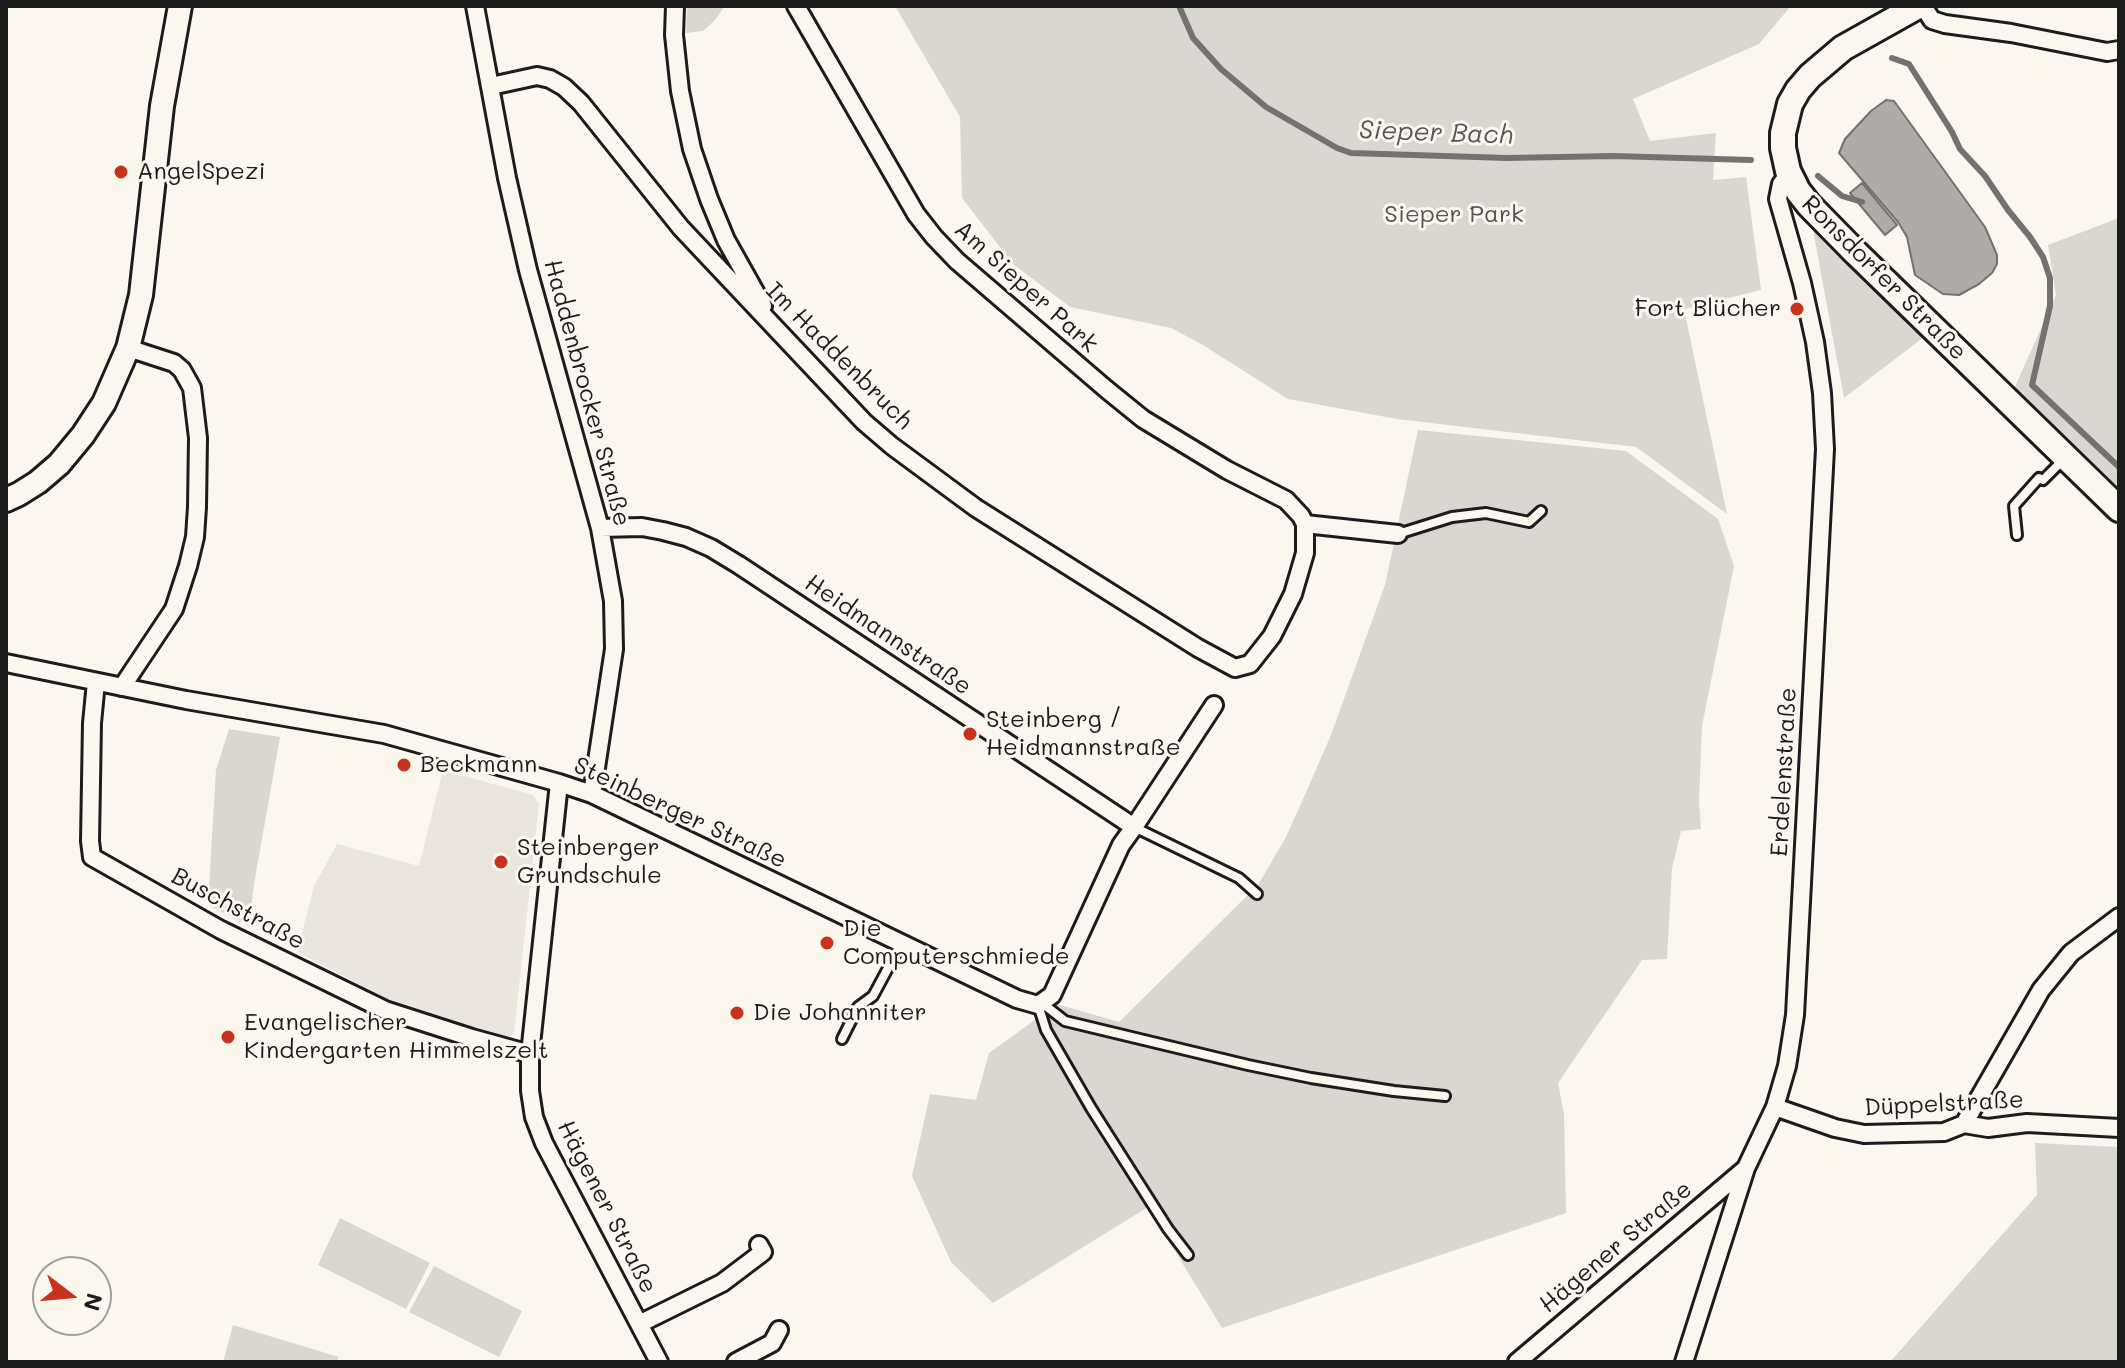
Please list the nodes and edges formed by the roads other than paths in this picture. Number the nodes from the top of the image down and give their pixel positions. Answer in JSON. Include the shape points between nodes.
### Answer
{"nodes":[{"id":1,"x":180,"y":6,"type":"edge"},
{"id":2,"x":475,"y":6,"type":"edge"},
{"id":3,"x":675,"y":6,"type":"edge"},
{"id":4,"x":796,"y":6,"type":"edge"},
{"id":5,"x":1920,"y":6,"type":"edge"},
{"id":6,"x":2119,"y":50,"type":"edge"},
{"id":7,"x":491,"y":86,"type":"junction"},
{"id":8,"x":1789,"y":174,"type":"junction"},
{"id":9,"x":775,"y":328,"type":"junction"},
{"id":10,"x":128,"y":348,"type":"junction"},
{"id":11,"x":2066,"y":458,"type":"junction"},
{"id":12,"x":6,"y":500,"type":"edge"},
{"id":13,"x":2119,"y":509,"type":"edge"},
{"id":14,"x":1541,"y":511,"type":"dead end"},
{"id":15,"x":1305,"y":524,"type":"junction"},
{"id":16,"x":600,"y":528,"type":"junction"},
{"id":17,"x":1398,"y":534,"type":"joint"},
{"id":18,"x":2017,"y":535,"type":"dead end"},
{"id":19,"x":6,"y":663,"type":"edge"},
{"id":20,"x":96,"y":682,"type":"junction"},
{"id":21,"x":122,"y":687,"type":"junction"},
{"id":22,"x":1214,"y":705,"type":"dead end"},
{"id":23,"x":559,"y":783,"type":"junction"},
{"id":24,"x":592,"y":794,"type":"junction"},
{"id":25,"x":1134,"y":827,"type":"junction"},
{"id":26,"x":1257,"y":894,"type":"dead end"},
{"id":27,"x":2119,"y":917,"type":"edge"},
{"id":28,"x":901,"y":944,"type":"junction"},
{"id":29,"x":1037,"y":1004,"type":"junction"},
{"id":30,"x":842,"y":1039,"type":"dead end"},
{"id":31,"x":530,"y":1054,"type":"junction"},
{"id":32,"x":1445,"y":1096,"type":"dead end"},
{"id":33,"x":1775,"y":1107,"type":"junction"},
{"id":34,"x":1964,"y":1124,"type":"junction"},
{"id":35,"x":2119,"y":1128,"type":"edge"},
{"id":36,"x":1746,"y":1168,"type":"junction"},
{"id":37,"x":759,"y":1245,"type":"dead end"},
{"id":38,"x":1188,"y":1255,"type":"dead end"},
{"id":39,"x":639,"y":1324,"type":"junction"},
{"id":40,"x":779,"y":1330,"type":"dead end"},
{"id":41,"x":659,"y":1362,"type":"edge"},
{"id":42,"x":736,"y":1362,"type":"edge"},
{"id":43,"x":1517,"y":1362,"type":"edge"},
{"id":44,"x":1684,"y":1362,"type":"edge"}],
"edges":[{"from":1,"to":10,"type":"street","via":[[162,106],[141,295]]},
{"from":2,"to":7,"type":"street","name":"Haddenbrocker Straße"},
{"from":3,"to":9,"type":"street","via":[[680,91],[692,149],[727,242]]},
{"from":4,"to":15,"type":"street","name":"Am Sieper Park","via":[[916,214],[949,253],[1131,409],[1227,470],[1286,500]]},
{"from":5,"to":6,"type":"street","via":[[1932,20],[1945,24]]},
{"from":5,"to":8,"type":"main road","name":"Ronsdorfer Straße","via":[[1843,48],[1798,90],[1783,133]]},
{"from":7,"to":9,"type":"street","name":"Im Haddenbruch","via":[[537,76],[564,87],[681,228]]},
{"from":7,"to":16,"type":"street","name":"Haddenbrocker Straße","via":[[528,270]]},
{"from":8,"to":11,"type":"main road","name":"Ronsdorfer Straße","via":[[1829,226]]},
{"from":8,"to":33,"type":"street","name":"Erdelenstraße","via":[[1778,199],[1815,342],[1825,449],[1795,1015]]},
{"from":9,"to":15,"type":"street","name":"Im Haddenbruch","via":[[864,422],[929,474],[1235,668],[1256,658],[1293,594],[1305,553]]},
{"from":10,"to":12,"type":"street","via":[[83,435],[38,482]]},
{"from":10,"to":21,"type":"street","via":[[182,370],[192,388],[198,452],[195,537],[174,609]]},
{"from":11,"to":13,"type":"main road","name":"Ronsdorfer Straße"},
{"from":11,"to":18,"type":"lane","via":[[2014,506]]},
{"from":14,"to":17,"type":"lane","via":[[1529,522],[1475,514]]},
{"from":15,"to":17,"type":"street"},
{"from":16,"to":24,"type":"street","name":"Haddenbrocker Straße","via":[[614,636]]},
{"from":16,"to":25,"type":"street","name":"Heidmannstraße","via":[[642,527],[711,548]]},
{"from":19,"to":20,"type":"street","name":"Steinberger Straße"},
{"from":20,"to":21,"type":"street","name":"Steinberger Straße"},
{"from":20,"to":31,"type":"street","name":"Buschstraße","via":[[92,857],[221,930],[385,1010]]},
{"from":21,"to":23,"type":"street","name":"Steinberger Straße","via":[[384,734]]},
{"from":22,"to":25,"type":"street"},
{"from":23,"to":24,"type":"street","name":"Steinberger Straße"},
{"from":23,"to":31,"type":"street","name":"Hägener Straße"},
{"from":24,"to":28,"type":"street","name":"Steinberger Straße"},
{"from":25,"to":26,"type":"lane","via":[[1239,878]]},
{"from":25,"to":29,"type":"street","via":[[1052,995]]},
{"from":27,"to":34,"type":"street","via":[[2071,953],[2041,990]]},
{"from":28,"to":29,"type":"street","name":"Steinberger Straße"},
{"from":28,"to":30,"type":"lane"},
{"from":29,"to":32,"type":"lane","via":[[1065,1021],[1248,1065]]},
{"from":29,"to":38,"type":"lane","via":[[1091,1108]]},
{"from":31,"to":39,"type":"street","name":"Hägener Straße","via":[[534,1117],[544,1143]]},
{"from":33,"to":34,"type":"street","name":"Düppelstraße","via":[[1864,1134],[1944,1132]]},
{"from":33,"to":36,"type":"street","name":"Erdelenstraße"},
{"from":34,"to":35,"type":"street","name":"Düppelstraße"},
{"from":36,"to":43,"type":"street","name":"Hägener Straße"},
{"from":36,"to":44,"type":"street","name":"Erdelenstraße"},
{"from":37,"to":39,"type":"street","via":[[763,1252],[722,1283]]},
{"from":39,"to":41,"type":"street","name":"Hägener Straße"},
{"from":40,"to":42,"type":"street","via":[[772,1343]]}]}
